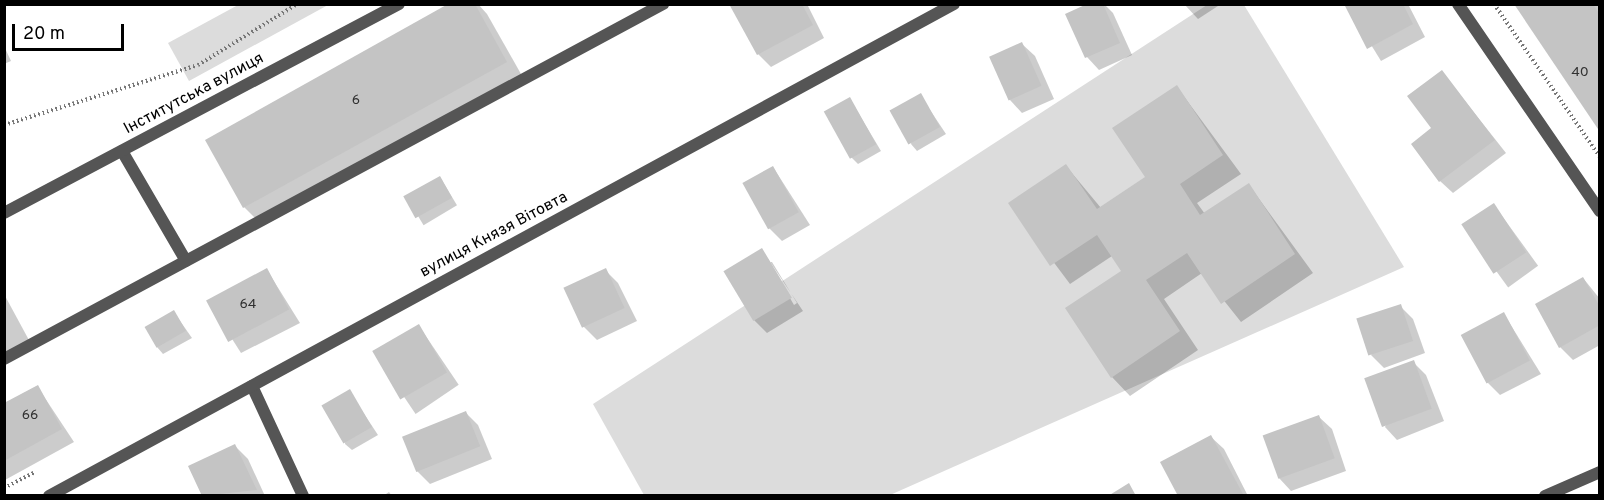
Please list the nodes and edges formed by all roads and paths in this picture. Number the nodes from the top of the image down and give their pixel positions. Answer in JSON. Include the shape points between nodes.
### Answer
{"nodes":[{"id":1,"x":297,"y":4,"type":"edge"},
{"id":2,"x":399,"y":4,"type":"edge"},
{"id":3,"x":663,"y":4,"type":"edge"},
{"id":4,"x":954,"y":4,"type":"edge"},
{"id":5,"x":1458,"y":4,"type":"edge"},
{"id":6,"x":1494,"y":4,"type":"edge"},
{"id":7,"x":4,"y":125,"type":"edge"},
{"id":8,"x":122,"y":151,"type":"junction"},
{"id":9,"x":1599,"y":157,"type":"edge"},
{"id":10,"x":1599,"y":211,"type":"edge"},
{"id":11,"x":4,"y":213,"type":"edge"},
{"id":12,"x":186,"y":261,"type":"junction"},
{"id":13,"x":4,"y":359,"type":"edge"},
{"id":14,"x":252,"y":386,"type":"junction"},
{"id":15,"x":1599,"y":472,"type":"edge"},
{"id":16,"x":49,"y":495,"type":"edge"},
{"id":17,"x":303,"y":495,"type":"edge"},
{"id":18,"x":1545,"y":495,"type":"edge"}],
"edges":[{"from":1,"to":7,"type":"path","via":[[198,65]]},
{"from":2,"to":8,"type":"street","name":"Інститутська вулиця"},
{"from":3,"to":12,"type":"street"},
{"from":4,"to":14,"type":"street","name":"вулиця Князя Вітовта"},
{"from":5,"to":10,"type":"street"},
{"from":6,"to":9,"type":"path"},
{"from":8,"to":11,"type":"street","name":"Інститутська вулиця"},
{"from":8,"to":12,"type":"street"},
{"from":12,"to":13,"type":"street"},
{"from":14,"to":16,"type":"street","name":"вулиця Князя Вітовта"},
{"from":14,"to":17,"type":"street"},
{"from":15,"to":18,"type":"street"}]}
